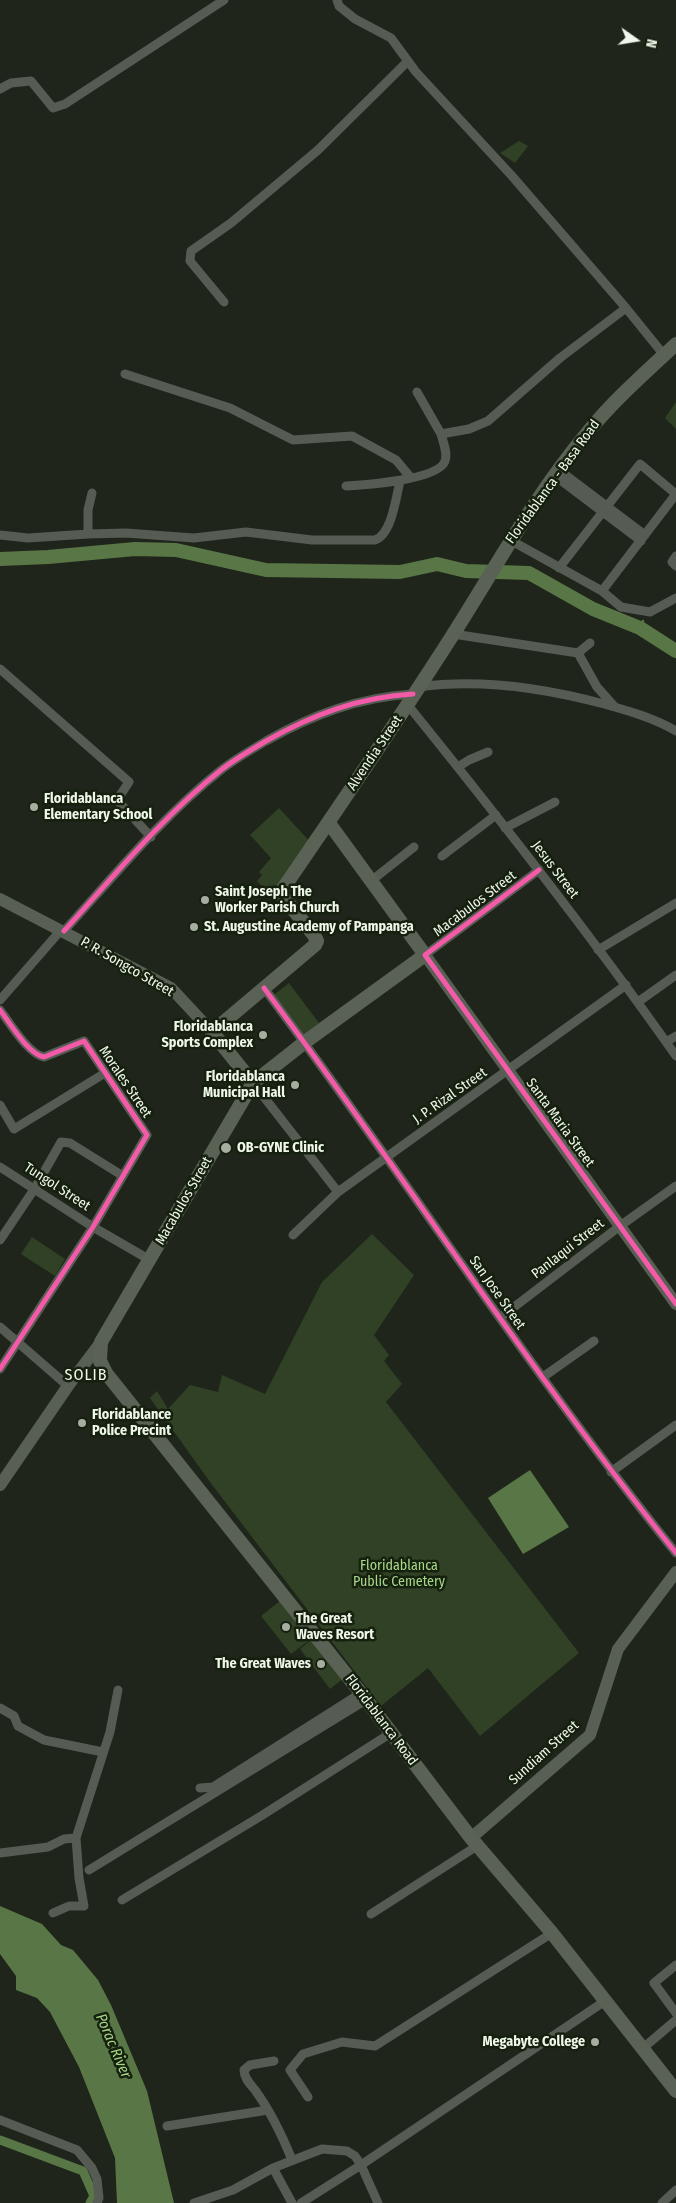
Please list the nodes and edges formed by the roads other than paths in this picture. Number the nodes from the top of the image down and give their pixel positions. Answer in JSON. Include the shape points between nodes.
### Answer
{"nodes":[{"id":1,"x":224,"y":0,"type":"edge"},
{"id":2,"x":337,"y":0,"type":"edge"},
{"id":3,"x":408,"y":61,"type":"junction"},
{"id":4,"x":0,"y":89,"type":"edge"},
{"id":5,"x":224,"y":302,"type":"dead end"},
{"id":6,"x":626,"y":308,"type":"junction"},
{"id":7,"x":676,"y":344,"type":"edge"},
{"id":8,"x":664,"y":355,"type":"junction"},
{"id":9,"x":125,"y":374,"type":"dead end"},
{"id":10,"x":417,"y":392,"type":"dead end"},
{"id":11,"x":441,"y":434,"type":"junction"},
{"id":12,"x":557,"y":473,"type":"junction"},
{"id":13,"x":411,"y":478,"type":"junction"},
{"id":14,"x":400,"y":481,"type":"junction"},
{"id":15,"x":346,"y":486,"type":"dead end"},
{"id":16,"x":92,"y":493,"type":"dead end"},
{"id":17,"x":604,"y":509,"type":"junction"},
{"id":18,"x":88,"y":534,"type":"junction"},
{"id":19,"x":0,"y":535,"type":"edge"},
{"id":20,"x":643,"y":538,"type":"junction"},
{"id":21,"x":507,"y":544,"type":"junction"},
{"id":22,"x":676,"y":556,"type":"edge"},
{"id":23,"x":676,"y":566,"type":"edge"},
{"id":24,"x":559,"y":568,"type":"junction"},
{"id":25,"x":483,"y":586,"type":"joint"},
{"id":26,"x":602,"y":590,"type":"junction"},
{"id":27,"x":674,"y":602,"type":"edge"},
{"id":28,"x":453,"y":634,"type":"junction"},
{"id":29,"x":590,"y":643,"type":"dead end"},
{"id":30,"x":578,"y":653,"type":"junction"},
{"id":31,"x":0,"y":669,"type":"edge"},
{"id":32,"x":417,"y":688,"type":"junction"},
{"id":33,"x":614,"y":706,"type":"junction"},
{"id":34,"x":676,"y":731,"type":"edge"},
{"id":35,"x":488,"y":752,"type":"dead end"},
{"id":36,"x":458,"y":767,"type":"junction"},
{"id":37,"x":555,"y":802,"type":"dead end"},
{"id":38,"x":496,"y":815,"type":"junction"},
{"id":39,"x":329,"y":822,"type":"junction"},
{"id":40,"x":505,"y":828,"type":"junction"},
{"id":41,"x":150,"y":837,"type":"junction"},
{"id":42,"x":414,"y":847,"type":"dead end"},
{"id":43,"x":442,"y":856,"type":"dead end"},
{"id":44,"x":539,"y":870,"type":"junction"},
{"id":45,"x":370,"y":881,"type":"junction"},
{"id":46,"x":0,"y":899,"type":"edge"},
{"id":47,"x":676,"y":903,"type":"edge"},
{"id":48,"x":63,"y":930,"type":"junction"},
{"id":49,"x":598,"y":950,"type":"junction"},
{"id":50,"x":425,"y":955,"type":"junction"},
{"id":51,"x":676,"y":975,"type":"edge"},
{"id":52,"x":626,"y":985,"type":"junction"},
{"id":53,"x":264,"y":988,"type":"junction"},
{"id":54,"x":0,"y":1000,"type":"edge"},
{"id":55,"x":638,"y":1002,"type":"junction"},
{"id":56,"x":0,"y":1010,"type":"edge"},
{"id":57,"x":212,"y":1032,"type":"junction"},
{"id":58,"x":676,"y":1036,"type":"edge"},
{"id":59,"x":305,"y":1042,"type":"junction"},
{"id":60,"x":666,"y":1042,"type":"junction"},
{"id":61,"x":676,"y":1056,"type":"edge"},
{"id":62,"x":508,"y":1071,"type":"junction"},
{"id":63,"x":104,"y":1073,"type":"junction"},
{"id":64,"x":253,"y":1083,"type":"junction"},
{"id":65,"x":0,"y":1105,"type":"edge"},
{"id":66,"x":387,"y":1157,"type":"junction"},
{"id":67,"x":0,"y":1167,"type":"edge"},
{"id":68,"x":123,"y":1176,"type":"junction"},
{"id":69,"x":676,"y":1186,"type":"edge"},
{"id":70,"x":34,"y":1188,"type":"junction"},
{"id":71,"x":338,"y":1192,"type":"junction"},
{"id":72,"x":620,"y":1226,"type":"junction"},
{"id":73,"x":93,"y":1227,"type":"junction"},
{"id":74,"x":293,"y":1235,"type":"dead end"},
{"id":75,"x":0,"y":1240,"type":"edge"},
{"id":76,"x":150,"y":1260,"type":"junction"},
{"id":77,"x":676,"y":1304,"type":"edge"},
{"id":78,"x":501,"y":1317,"type":"junction"},
{"id":79,"x":0,"y":1327,"type":"edge"},
{"id":80,"x":594,"y":1341,"type":"dead end"},
{"id":81,"x":101,"y":1342,"type":"junction"},
{"id":82,"x":18,"y":1343,"type":"junction"},
{"id":83,"x":0,"y":1369,"type":"edge"},
{"id":84,"x":543,"y":1377,"type":"junction"},
{"id":85,"x":68,"y":1386,"type":"junction"},
{"id":86,"x":676,"y":1425,"type":"edge"},
{"id":87,"x":611,"y":1472,"type":"junction"},
{"id":88,"x":0,"y":1485,"type":"edge"},
{"id":89,"x":676,"y":1553,"type":"edge"},
{"id":90,"x":676,"y":1572,"type":"edge"},
{"id":91,"x":118,"y":1690,"type":"dead end"},
{"id":92,"x":364,"y":1696,"type":"junction"},
{"id":93,"x":0,"y":1708,"type":"edge"},
{"id":94,"x":391,"y":1733,"type":"junction"},
{"id":95,"x":103,"y":1752,"type":"junction"},
{"id":96,"x":200,"y":1788,"type":"dead end"},
{"id":97,"x":76,"y":1838,"type":"junction"},
{"id":98,"x":474,"y":1842,"type":"junction"},
{"id":99,"x":0,"y":1853,"type":"edge"},
{"id":100,"x":89,"y":1870,"type":"dead end"},
{"id":101,"x":122,"y":1900,"type":"dead end"},
{"id":102,"x":53,"y":1913,"type":"dead end"},
{"id":103,"x":371,"y":1914,"type":"dead end"},
{"id":104,"x":552,"y":1933,"type":"junction"},
{"id":105,"x":676,"y":1965,"type":"edge"},
{"id":106,"x":604,"y":2001,"type":"junction"},
{"id":107,"x":676,"y":2013,"type":"edge"},
{"id":108,"x":676,"y":2020,"type":"edge"},
{"id":109,"x":642,"y":2049,"type":"junction"},
{"id":110,"x":274,"y":2061,"type":"dead end"},
{"id":111,"x":676,"y":2091,"type":"edge"},
{"id":112,"x":308,"y":2097,"type":"dead end"},
{"id":113,"x":268,"y":2110,"type":"junction"},
{"id":114,"x":0,"y":2120,"type":"edge"},
{"id":115,"x":167,"y":2126,"type":"dead end"},
{"id":116,"x":292,"y":2160,"type":"junction"},
{"id":117,"x":361,"y":2165,"type":"junction"},
{"id":118,"x":273,"y":2168,"type":"junction"},
{"id":119,"x":676,"y":2190,"type":"edge"},
{"id":120,"x":97,"y":2203,"type":"edge"},
{"id":121,"x":194,"y":2203,"type":"edge"},
{"id":122,"x":292,"y":2203,"type":"edge"},
{"id":123,"x":301,"y":2203,"type":"edge"},
{"id":124,"x":378,"y":2203,"type":"edge"},
{"id":125,"x":662,"y":2203,"type":"edge"}],
"edges":[{"from":1,"to":4,"type":"street","via":[[65,104],[53,108],[31,81],[11,83]]},
{"from":2,"to":3,"type":"street","via":[[339,6],[355,19],[391,38]]},
{"from":3,"to":5,"type":"street","via":[[318,150],[192,252],[190,261]]},
{"from":3,"to":6,"type":"street"},
{"from":6,"to":8,"type":"street"},
{"from":6,"to":11,"type":"street","via":[[560,358],[488,421],[470,429]]},
{"from":7,"to":8,"type":"main road","name":"Floridablanca - Basa Road"},
{"from":8,"to":12,"type":"main road","name":"Floridablanca - Basa Road","via":[[625,391]]},
{"from":9,"to":13,"type":"street","via":[[230,408],[293,440],[352,436],[396,460]]},
{"from":10,"to":11,"type":"street"},
{"from":11,"to":13,"type":"street","via":[[446,460],[443,465]]},
{"from":12,"to":17,"type":"street"},
{"from":12,"to":21,"type":"main road","name":"Floridablanca - Basa Road"},
{"from":13,"to":14,"type":"street"},
{"from":14,"to":15,"type":"street"},
{"from":14,"to":18,"type":"street","via":[[387,530],[375,540],[312,540],[246,532],[194,538]]},
{"from":16,"to":18,"type":"street"},
{"from":17,"to":20,"type":"street"},
{"from":17,"to":20,"type":"street","via":[[640,464],[676,494]]},
{"from":17,"to":24,"type":"street"},
{"from":18,"to":19,"type":"street","via":[[28,538]]},
{"from":20,"to":26,"type":"street"},
{"from":21,"to":24,"type":"street"},
{"from":21,"to":25,"type":"main road","name":"Floridablanca - Basa Road"},
{"from":22,"to":23,"type":"street","via":[[672,562]]},
{"from":24,"to":26,"type":"street"},
{"from":25,"to":28,"type":"main road","name":"Alvendia Street"},
{"from":26,"to":27,"type":"street","via":[[621,607],[650,612]]},
{"from":28,"to":30,"type":"street"},
{"from":28,"to":32,"type":"main road","name":"Alvendia Street"},
{"from":29,"to":30,"type":"street"},
{"from":30,"to":33,"type":"street","via":[[597,687]]},
{"from":31,"to":41,"type":"street","via":[[129,782],[117,800]]},
{"from":32,"to":33,"type":"street","via":[[458,684],[513,686]]},
{"from":32,"to":36,"type":"street","name":"Jesus Street"},
{"from":32,"to":39,"type":"main road","name":"Alvendia Street"},
{"from":32,"to":41,"type":"street","via":[[331,710],[297,724],[221,770]]},
{"from":33,"to":34,"type":"street"},
{"from":35,"to":36,"type":"street"},
{"from":36,"to":38,"type":"street","name":"Jesus Street"},
{"from":37,"to":40,"type":"street"},
{"from":38,"to":40,"type":"street","name":"Jesus Street"},
{"from":38,"to":43,"type":"street"},
{"from":39,"to":45,"type":"main road","name":"Santa Maria Street"},
{"from":39,"to":53,"type":"main road","name":"Alvendia Street","via":[[280,894],[317,941],[313,949]]},
{"from":40,"to":44,"type":"street","name":"Jesus Street"},
{"from":41,"to":48,"type":"street"},
{"from":42,"to":45,"type":"street"},
{"from":44,"to":49,"type":"street","name":"Jesus Street"},
{"from":44,"to":50,"type":"street","name":"Macabulos Street"},
{"from":45,"to":50,"type":"main road","name":"Santa Maria Street"},
{"from":46,"to":48,"type":"street","name":"P. R. Songco Street"},
{"from":47,"to":49,"type":"street"},
{"from":48,"to":54,"type":"street"},
{"from":48,"to":57,"type":"street","name":"P. R. Songco Street","via":[[171,988]]},
{"from":49,"to":52,"type":"street","name":"Jesus Street"},
{"from":50,"to":59,"type":"main road","name":"Macabulos Street"},
{"from":50,"to":62,"type":"street","name":"Santa Maria Street"},
{"from":51,"to":55,"type":"street"},
{"from":52,"to":55,"type":"street","name":"Jesus Street"},
{"from":52,"to":62,"type":"street","name":"J. P. Rizal Street"},
{"from":53,"to":57,"type":"main road"},
{"from":53,"to":59,"type":"street","name":"San Jose Street"},
{"from":55,"to":60,"type":"street","name":"Jesus Street"},
{"from":56,"to":63,"type":"street","name":"Morales Street","via":[[38,1056],[44,1058],[84,1041]]},
{"from":57,"to":64,"type":"main road","name":"P. R. Songco Street"},
{"from":58,"to":60,"type":"street"},
{"from":59,"to":64,"type":"main road","name":"Macabulos Street"},
{"from":59,"to":66,"type":"street","name":"San Jose Street"},
{"from":60,"to":61,"type":"street","name":"Jesus Street"},
{"from":62,"to":66,"type":"street","name":"J. P. Rizal Street"},
{"from":62,"to":72,"type":"street","name":"Santa Maria Street"},
{"from":63,"to":65,"type":"street","via":[[14,1129]]},
{"from":63,"to":68,"type":"street","name":"Morales Street","via":[[147,1135]]},
{"from":64,"to":71,"type":"street","name":"P. R. Songco Street"},
{"from":64,"to":76,"type":"main road","name":"Macabulos Street"},
{"from":66,"to":71,"type":"street","name":"J. P. Rizal Street"},
{"from":66,"to":78,"type":"street","name":"San Jose Street"},
{"from":67,"to":70,"type":"street","name":"Tungol Street"},
{"from":68,"to":70,"type":"street","via":[[70,1144],[61,1142]]},
{"from":68,"to":73,"type":"street"},
{"from":69,"to":72,"type":"street","name":"Panlaqui Street"},
{"from":70,"to":73,"type":"street","name":"Tungol Street"},
{"from":70,"to":75,"type":"street"},
{"from":71,"to":74,"type":"street","name":"J. P. Rizal Street"},
{"from":72,"to":77,"type":"street","name":"Santa Maria Street"},
{"from":72,"to":78,"type":"street","name":"Panlaqui Street"},
{"from":73,"to":76,"type":"street","name":"Tungol Street"},
{"from":73,"to":82,"type":"street"},
{"from":76,"to":81,"type":"main road","name":"Macabulos Street"},
{"from":78,"to":84,"type":"street","name":"San Jose Street"},
{"from":79,"to":82,"type":"street"},
{"from":80,"to":84,"type":"street"},
{"from":81,"to":85,"type":"street"},
{"from":81,"to":92,"type":"main road","name":"Floridablanca Road","via":[[100,1361],[106,1373]]},
{"from":82,"to":83,"type":"street"},
{"from":82,"to":85,"type":"street"},
{"from":84,"to":87,"type":"street","name":"San Jose Street"},
{"from":85,"to":88,"type":"street"},
{"from":86,"to":87,"type":"street"},
{"from":87,"to":89,"type":"street","name":"San Jose Street"},
{"from":90,"to":98,"type":"street","name":"Sundiam Street","via":[[618,1649],[590,1734]]},
{"from":91,"to":95,"type":"street"},
{"from":92,"to":94,"type":"main road","name":"Floridablanca Road"},
{"from":92,"to":96,"type":"street","via":[[213,1787]]},
{"from":92,"to":100,"type":"street"},
{"from":93,"to":95,"type":"street","via":[[14,1716],[18,1726],[44,1740]]},
{"from":94,"to":98,"type":"main road","name":"Floridablanca Road"},
{"from":94,"to":101,"type":"street"},
{"from":95,"to":97,"type":"street"},
{"from":97,"to":99,"type":"street","via":[[64,1839],[48,1847]]},
{"from":97,"to":102,"type":"street","via":[[84,1906],[70,1906]]},
{"from":98,"to":103,"type":"street"},
{"from":98,"to":104,"type":"main road","name":"Floridablanca Road"},
{"from":104,"to":106,"type":"main road","name":"Floridablanca Road"},
{"from":104,"to":112,"type":"street","via":[[375,2046],[342,2042],[303,2054],[290,2070]]},
{"from":105,"to":107,"type":"street","via":[[654,1983]]},
{"from":106,"to":109,"type":"main road","name":"Floridablanca Road"},
{"from":106,"to":117,"type":"street"},
{"from":108,"to":109,"type":"street"},
{"from":109,"to":111,"type":"main road","name":"Floridablanca Road"},
{"from":110,"to":113,"type":"street","via":[[250,2064],[244,2070],[244,2076]]},
{"from":113,"to":115,"type":"street"},
{"from":113,"to":116,"type":"street"},
{"from":114,"to":120,"type":"street","via":[[77,2150],[97,2179]]},
{"from":116,"to":117,"type":"street","via":[[322,2149],[347,2151]]},
{"from":116,"to":118,"type":"street"},
{"from":117,"to":123,"type":"street"},
{"from":117,"to":124,"type":"street"},
{"from":118,"to":121,"type":"street","via":[[232,2190]]},
{"from":118,"to":122,"type":"street"},
{"from":119,"to":125,"type":"street"}]}
